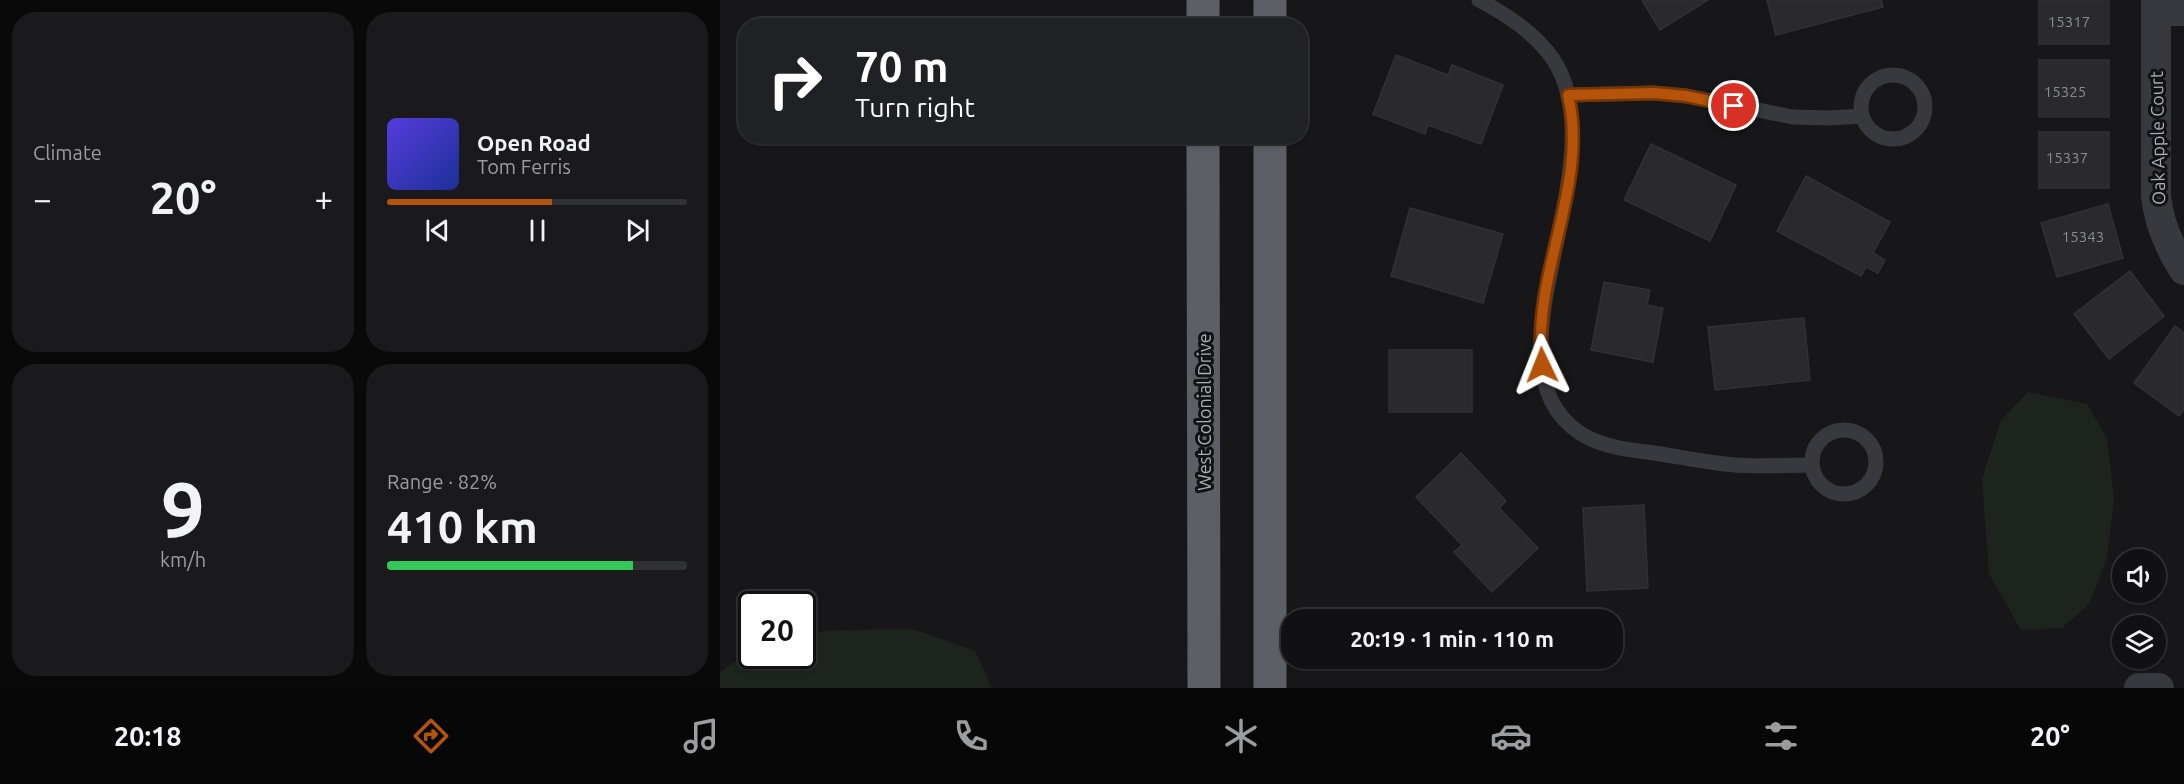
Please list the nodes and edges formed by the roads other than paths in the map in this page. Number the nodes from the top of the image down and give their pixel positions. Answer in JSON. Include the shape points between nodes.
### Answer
{"nodes":[{"id":1,"x":1203,"y":0,"type":"edge"},
{"id":2,"x":1270,"y":0,"type":"edge"},
{"id":3,"x":1479,"y":0,"type":"edge"},
{"id":4,"x":2166,"y":8,"type":"edge"},
{"id":5,"x":1203,"y":18,"type":"edge"},
{"id":6,"x":1270,"y":18,"type":"edge"},
{"id":7,"x":1568,"y":95,"type":"junction"},
{"id":8,"x":1862,"y":116,"type":"junction"},
{"id":9,"x":1203,"y":144,"type":"edge"},
{"id":10,"x":1270,"y":144,"type":"edge"},
{"id":11,"x":2184,"y":270,"type":"edge"},
{"id":12,"x":1812,"y":465,"type":"junction"},
{"id":13,"x":1204,"y":688,"type":"edge"},
{"id":14,"x":1270,"y":688,"type":"edge"},
{"id":15,"x":2139,"y":688,"type":"edge"},
{"id":16,"x":2159,"y":688,"type":"edge"}],
"edges":[{"from":1,"to":5,"type":"highway"},
{"from":2,"to":6,"type":"highway"},
{"from":3,"to":7,"type":"lane","via":[[1534,37],[1552,59]]},
{"from":4,"to":11,"type":"street","name":"Oak Apple Court","via":[[2156,196],[2158,218],[2172,253]]},
{"from":7,"to":8,"type":"lane","via":[[1654,93],[1793,117]]},
{"from":7,"to":12,"type":"lane","via":[[1573,144],[1570,179],[1541,332],[1546,389],[1552,405],[1582,435],[1600,443],[1736,465]]},
{"from":8,"to":8,"type":"lane","via":[[1866,88],[1891,74],[1917,85],[1924,98],[1925,112],[1909,136],[1895,140],[1881,137],[1869,129]]},
{"from":9,"to":13,"type":"highway","name":"West Colonial Drive"},
{"from":10,"to":14,"type":"highway"},
{"from":12,"to":12,"type":"lane","via":[[1821,439],[1834,431],[1862,434],[1872,444],[1876,458],[1875,473],[1855,493],[1840,494],[1827,489],[1817,479]]},
{"from":15,"to":16,"type":"street"}]}
